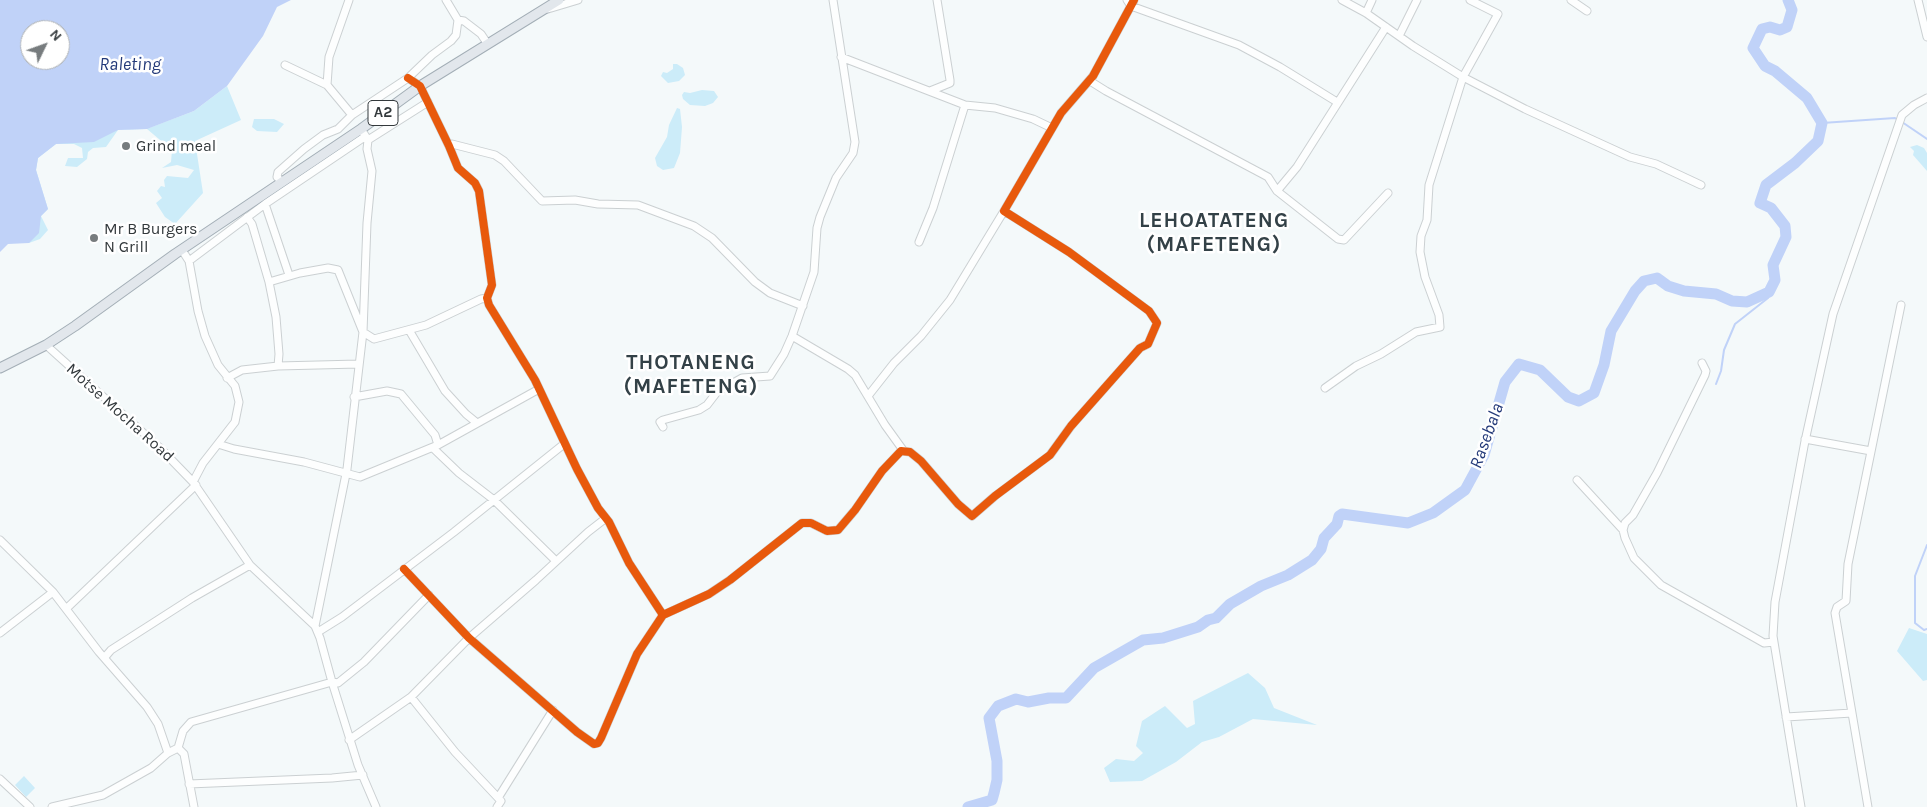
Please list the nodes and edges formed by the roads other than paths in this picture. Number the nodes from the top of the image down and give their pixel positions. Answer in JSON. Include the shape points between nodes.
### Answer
{"nodes":[{"id":1,"x":349,"y":0,"type":"edge"},
{"id":2,"x":446,"y":0,"type":"edge"},
{"id":3,"x":559,"y":0,"type":"edge"},
{"id":4,"x":578,"y":0,"type":"edge"},
{"id":5,"x":833,"y":0,"type":"edge"},
{"id":6,"x":937,"y":0,"type":"edge"},
{"id":7,"x":1342,"y":0,"type":"edge"},
{"id":8,"x":1372,"y":0,"type":"edge"},
{"id":9,"x":1417,"y":0,"type":"edge"},
{"id":10,"x":1470,"y":0,"type":"edge"},
{"id":11,"x":1571,"y":0,"type":"edge"},
{"id":12,"x":1918,"y":0,"type":"edge"},
{"id":13,"x":1131,"y":2,"type":"edge"},
{"id":14,"x":546,"y":7,"type":"junction"},
{"id":15,"x":1587,"y":11,"type":"dead end"},
{"id":16,"x":1366,"y":13,"type":"junction"},
{"id":17,"x":458,"y":20,"type":"junction"},
{"id":18,"x":1386,"y":27,"type":"junction"},
{"id":19,"x":1399,"y":36,"type":"junction"},
{"id":20,"x":1927,"y":37,"type":"edge"},
{"id":21,"x":487,"y":43,"type":"junction"},
{"id":22,"x":841,"y":57,"type":"junction"},
{"id":23,"x":284,"y":65,"type":"dead end"},
{"id":24,"x":1463,"y":77,"type":"junction"},
{"id":25,"x":408,"y":78,"type":"junction"},
{"id":26,"x":1090,"y":81,"type":"junction"},
{"id":27,"x":327,"y":85,"type":"junction"},
{"id":28,"x":420,"y":86,"type":"junction"},
{"id":29,"x":930,"y":91,"type":"junction"},
{"id":30,"x":1927,"y":98,"type":"edge"},
{"id":31,"x":428,"y":102,"type":"junction"},
{"id":32,"x":1337,"y":102,"type":"junction"},
{"id":33,"x":965,"y":105,"type":"junction"},
{"id":34,"x":352,"y":115,"type":"junction"},
{"id":35,"x":1052,"y":128,"type":"junction"},
{"id":36,"x":361,"y":130,"type":"junction"},
{"id":37,"x":368,"y":140,"type":"junction"},
{"id":38,"x":450,"y":146,"type":"junction"},
{"id":39,"x":282,"y":182,"type":"junction"},
{"id":40,"x":1701,"y":185,"type":"dead end"},
{"id":41,"x":1277,"y":191,"type":"junction"},
{"id":42,"x":1388,"y":193,"type":"dead end"},
{"id":43,"x":265,"y":204,"type":"junction"},
{"id":44,"x":1004,"y":211,"type":"junction"},
{"id":45,"x":246,"y":218,"type":"junction"},
{"id":46,"x":919,"y":242,"type":"dead end"},
{"id":47,"x":182,"y":250,"type":"junction"},
{"id":48,"x":189,"y":261,"type":"junction"},
{"id":49,"x":289,"y":275,"type":"junction"},
{"id":50,"x":269,"y":282,"type":"junction"},
{"id":51,"x":487,"y":298,"type":"junction"},
{"id":52,"x":1901,"y":305,"type":"dead end"},
{"id":53,"x":803,"y":306,"type":"junction"},
{"id":54,"x":410,"y":330,"type":"junction"},
{"id":55,"x":363,"y":332,"type":"junction"},
{"id":56,"x":792,"y":336,"type":"junction"},
{"id":57,"x":46,"y":345,"type":"junction"},
{"id":58,"x":1702,"y":363,"type":"dead end"},
{"id":59,"x":358,"y":364,"type":"junction"},
{"id":60,"x":278,"y":366,"type":"junction"},
{"id":61,"x":0,"y":368,"type":"edge"},
{"id":62,"x":227,"y":378,"type":"junction"},
{"id":63,"x":1325,"y":388,"type":"dead end"},
{"id":64,"x":539,"y":389,"type":"junction"},
{"id":65,"x":868,"y":396,"type":"junction"},
{"id":66,"x":354,"y":397,"type":"junction"},
{"id":67,"x":477,"y":422,"type":"junction"},
{"id":68,"x":663,"y":427,"type":"dead end"},
{"id":69,"x":1805,"y":439,"type":"junction"},
{"id":70,"x":218,"y":444,"type":"junction"},
{"id":71,"x":564,"y":444,"type":"junction"},
{"id":72,"x":436,"y":446,"type":"junction"},
{"id":73,"x":903,"y":450,"type":"junction"},
{"id":74,"x":1871,"y":451,"type":"junction"},
{"id":75,"x":344,"y":473,"type":"junction"},
{"id":76,"x":1577,"y":480,"type":"dead end"},
{"id":77,"x":194,"y":484,"type":"junction"},
{"id":78,"x":494,"y":500,"type":"junction"},
{"id":79,"x":606,"y":518,"type":"junction"},
{"id":80,"x":1623,"y":530,"type":"junction"},
{"id":81,"x":0,"y":540,"type":"edge"},
{"id":82,"x":556,"y":561,"type":"junction"},
{"id":83,"x":250,"y":565,"type":"junction"},
{"id":84,"x":404,"y":569,"type":"junction"},
{"id":85,"x":53,"y":592,"type":"junction"},
{"id":86,"x":428,"y":595,"type":"junction"},
{"id":87,"x":67,"y":608,"type":"junction"},
{"id":88,"x":663,"y":615,"type":"junction"},
{"id":89,"x":316,"y":629,"type":"junction"},
{"id":90,"x":0,"y":633,"type":"edge"},
{"id":91,"x":469,"y":638,"type":"junction"},
{"id":92,"x":1774,"y":642,"type":"junction"},
{"id":93,"x":105,"y":657,"type":"junction"},
{"id":94,"x":332,"y":682,"type":"junction"},
{"id":95,"x":411,"y":697,"type":"junction"},
{"id":96,"x":554,"y":710,"type":"junction"},
{"id":97,"x":1852,"y":713,"type":"junction"},
{"id":98,"x":1786,"y":717,"type":"junction"},
{"id":99,"x":349,"y":740,"type":"junction"},
{"id":100,"x":178,"y":748,"type":"junction"},
{"id":101,"x":168,"y":753,"type":"junction"},
{"id":102,"x":363,"y":775,"type":"junction"},
{"id":103,"x":0,"y":779,"type":"edge"},
{"id":104,"x":189,"y":784,"type":"junction"},
{"id":105,"x":498,"y":798,"type":"junction"},
{"id":106,"x":30,"y":807,"type":"edge"},
{"id":107,"x":52,"y":807,"type":"edge"},
{"id":108,"x":194,"y":807,"type":"edge"},
{"id":109,"x":376,"y":807,"type":"edge"},
{"id":110,"x":498,"y":807,"type":"edge"},
{"id":111,"x":1801,"y":807,"type":"edge"},
{"id":112,"x":1868,"y":807,"type":"edge"}],
"edges":[{"from":1,"to":27,"type":"street","via":[[329,57]]},
{"from":2,"to":17,"type":"street"},
{"from":3,"to":14,"type":"main road","number":"A2"},
{"from":4,"to":14,"type":"street","via":[[549,9]]},
{"from":5,"to":22,"type":"street"},
{"from":6,"to":29,"type":"street","via":[[950,83]]},
{"from":7,"to":16,"type":"street"},
{"from":8,"to":16,"type":"street"},
{"from":9,"to":19,"type":"street"},
{"from":10,"to":24,"type":"street","via":[[1498,14]]},
{"from":11,"to":15,"type":"street"},
{"from":12,"to":20,"type":"street"},
{"from":13,"to":26,"type":"street"},
{"from":13,"to":32,"type":"street","via":[[1239,45]]},
{"from":14,"to":21,"type":"main road","number":"A2"},
{"from":16,"to":18,"type":"street"},
{"from":17,"to":21,"type":"street","via":[[481,34]]},
{"from":17,"to":25,"type":"street","via":[[456,35],[451,41]]},
{"from":18,"to":19,"type":"street"},
{"from":18,"to":32,"type":"street"},
{"from":19,"to":24,"type":"street"},
{"from":21,"to":28,"type":"main road","number":"A2"},
{"from":22,"to":29,"type":"street"},
{"from":22,"to":53,"type":"street","via":[[854,148],[832,188],[819,223],[814,272]]},
{"from":23,"to":27,"type":"street"},
{"from":24,"to":40,"type":"street","via":[[1542,118]]},
{"from":24,"to":63,"type":"street","via":[[1429,185],[1427,220],[1421,236],[1420,252],[1425,277],[1440,327],[1416,332]]},
{"from":25,"to":28,"type":"street"},
{"from":25,"to":34,"type":"street"},
{"from":26,"to":35,"type":"street"},
{"from":26,"to":41,"type":"street","via":[[1253,168],[1268,177]]},
{"from":27,"to":34,"type":"street"},
{"from":28,"to":31,"type":"street"},
{"from":28,"to":36,"type":"main road","number":"A2"},
{"from":29,"to":33,"type":"street"},
{"from":30,"to":69,"type":"street","via":[[1902,115],[1893,139],[1833,314]]},
{"from":31,"to":37,"type":"street"},
{"from":31,"to":38,"type":"street"},
{"from":32,"to":41,"type":"street","via":[[1297,167]]},
{"from":33,"to":35,"type":"street","via":[[1014,114]]},
{"from":33,"to":46,"type":"street"},
{"from":34,"to":39,"type":"street","via":[[338,129],[323,135],[286,164],[278,172],[277,177]]},
{"from":35,"to":44,"type":"street"},
{"from":36,"to":37,"type":"street"},
{"from":36,"to":39,"type":"main road","number":"A2"},
{"from":37,"to":43,"type":"street","via":[[363,138]]},
{"from":37,"to":55,"type":"street","via":[[372,171]]},
{"from":38,"to":51,"type":"street","via":[[458,168],[479,191],[492,285]]},
{"from":38,"to":53,"type":"street","via":[[495,155],[542,201],[638,205],[694,226],[712,238],[755,282],[770,293]]},
{"from":39,"to":47,"type":"main road","number":"A2"},
{"from":41,"to":42,"type":"street","via":[[1334,237],[1344,240]]},
{"from":43,"to":45,"type":"street"},
{"from":43,"to":49,"type":"street"},
{"from":44,"to":65,"type":"street","via":[[950,300]]},
{"from":44,"to":73,"type":"street","via":[[1070,252],[1122,290],[1155,317],[1155,332],[1148,344],[1140,348],[1071,426],[1050,455],[972,516],[922,461]]},
{"from":45,"to":48,"type":"street"},
{"from":45,"to":50,"type":"street","via":[[252,224]]},
{"from":47,"to":48,"type":"street"},
{"from":47,"to":57,"type":"main road","number":"A2"},
{"from":48,"to":62,"type":"street","via":[[205,336]]},
{"from":49,"to":50,"type":"street"},
{"from":49,"to":55,"type":"street","via":[[328,268],[338,270]]},
{"from":50,"to":60,"type":"street","via":[[276,317]]},
{"from":51,"to":54,"type":"street"},
{"from":51,"to":64,"type":"street"},
{"from":52,"to":74,"type":"street"},
{"from":53,"to":56,"type":"street"},
{"from":54,"to":55,"type":"street","via":[[374,339]]},
{"from":54,"to":67,"type":"street","via":[[445,391]]},
{"from":55,"to":59,"type":"street"},
{"from":56,"to":65,"type":"street","via":[[848,368]]},
{"from":56,"to":68,"type":"street","via":[[770,376],[742,378],[717,392],[699,410],[663,420],[660,422]]},
{"from":57,"to":61,"type":"main road","number":"A2"},
{"from":57,"to":77,"type":"street","name":"Motse Mocha Road","via":[[159,447]]},
{"from":58,"to":80,"type":"street","via":[[1706,375],[1657,473]]},
{"from":59,"to":60,"type":"street"},
{"from":59,"to":66,"type":"street"},
{"from":60,"to":62,"type":"street","via":[[242,370]]},
{"from":62,"to":70,"type":"street","via":[[238,394],[239,407],[235,422]]},
{"from":64,"to":67,"type":"street"},
{"from":64,"to":71,"type":"street"},
{"from":65,"to":73,"type":"street"},
{"from":66,"to":72,"type":"street","via":[[387,391],[401,394],[435,435]]},
{"from":66,"to":75,"type":"street"},
{"from":67,"to":72,"type":"street"},
{"from":69,"to":74,"type":"street"},
{"from":69,"to":92,"type":"street","via":[[1775,602]]},
{"from":70,"to":75,"type":"street"},
{"from":70,"to":77,"type":"street","via":[[203,463]]},
{"from":71,"to":78,"type":"street"},
{"from":71,"to":79,"type":"street"},
{"from":72,"to":75,"type":"street","via":[[360,477]]},
{"from":72,"to":78,"type":"street","via":[[459,473]]},
{"from":73,"to":88,"type":"street","via":[[882,471],[838,530],[826,531],[811,523],[802,523],[709,594]]},
{"from":74,"to":97,"type":"street","via":[[1848,564],[1846,601],[1837,607],[1835,613]]},
{"from":75,"to":89,"type":"street"},
{"from":76,"to":80,"type":"street"},
{"from":77,"to":83,"type":"street","name":"Motse Mocha Road"},
{"from":77,"to":87,"type":"street"},
{"from":78,"to":82,"type":"street"},
{"from":78,"to":84,"type":"street"},
{"from":79,"to":82,"type":"street"},
{"from":79,"to":88,"type":"street","via":[[636,576]]},
{"from":80,"to":92,"type":"street","via":[[1634,558],[1660,585],[1764,643]]},
{"from":81,"to":85,"type":"street"},
{"from":82,"to":91,"type":"street"},
{"from":83,"to":89,"type":"street","name":"Motse Mocha Road"},
{"from":83,"to":93,"type":"street","via":[[192,598]]},
{"from":84,"to":86,"type":"street"},
{"from":84,"to":89,"type":"street","via":[[342,617]]},
{"from":85,"to":87,"type":"street"},
{"from":85,"to":90,"type":"street"},
{"from":86,"to":91,"type":"street"},
{"from":86,"to":94,"type":"street","via":[[357,668],[338,683]]},
{"from":87,"to":93,"type":"street"},
{"from":88,"to":96,"type":"street","via":[[637,654],[598,743],[589,742]]},
{"from":89,"to":94,"type":"street"},
{"from":91,"to":95,"type":"street"},
{"from":91,"to":96,"type":"street"},
{"from":92,"to":98,"type":"street"},
{"from":93,"to":101,"type":"street","via":[[154,716]]},
{"from":94,"to":99,"type":"street"},
{"from":94,"to":100,"type":"street","via":[[191,722],[183,731]]},
{"from":95,"to":99,"type":"street"},
{"from":95,"to":105,"type":"street"},
{"from":96,"to":105,"type":"street"},
{"from":97,"to":98,"type":"street"},
{"from":97,"to":112,"type":"street"},
{"from":98,"to":111,"type":"street"},
{"from":99,"to":102,"type":"street"},
{"from":100,"to":101,"type":"street"},
{"from":100,"to":104,"type":"street","via":[[184,754]]},
{"from":101,"to":107,"type":"street","via":[[151,768],[103,795]]},
{"from":102,"to":104,"type":"street"},
{"from":102,"to":109,"type":"street"},
{"from":103,"to":106,"type":"street"},
{"from":104,"to":108,"type":"street"},
{"from":105,"to":110,"type":"street","via":[[501,801]]}]}
